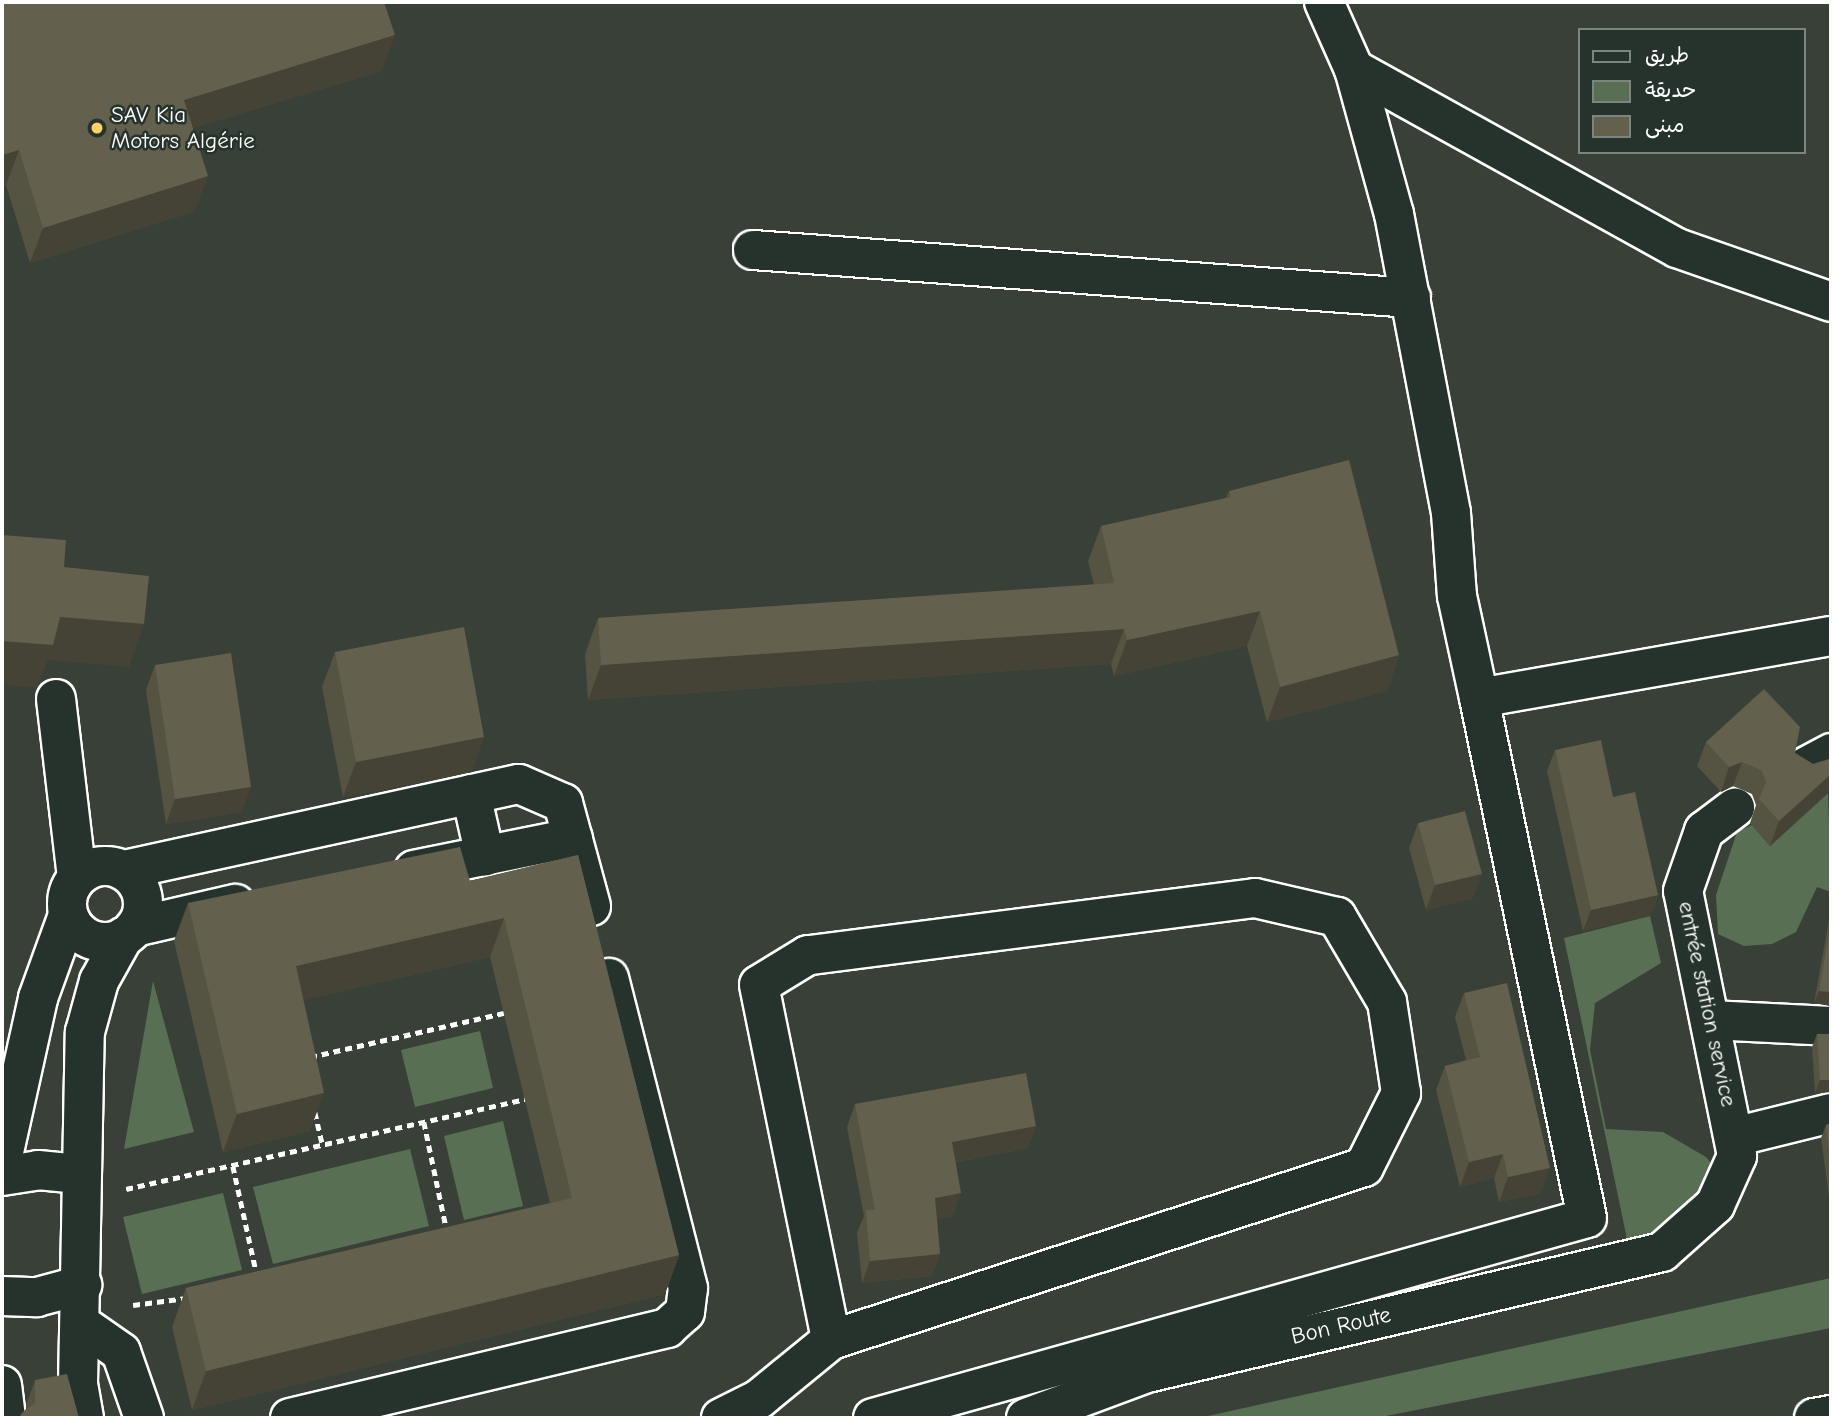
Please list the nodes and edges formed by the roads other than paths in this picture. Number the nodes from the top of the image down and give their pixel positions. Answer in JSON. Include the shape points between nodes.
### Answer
{"nodes":[{"id":1,"x":1324,"y":2,"type":"edge"},
{"id":2,"x":1354,"y":69,"type":"junction"},
{"id":3,"x":753,"y":250,"type":"dead end"},
{"id":4,"x":1411,"y":298,"type":"junction"},
{"id":5,"x":1831,"y":302,"type":"edge"},
{"id":6,"x":1831,"y":636,"type":"edge"},
{"id":7,"x":1479,"y":698,"type":"junction"},
{"id":8,"x":57,"y":699,"type":"dead end"},
{"id":9,"x":471,"y":794,"type":"junction"},
{"id":10,"x":1735,"y":808,"type":"dead end"},
{"id":11,"x":573,"y":838,"type":"junction"},
{"id":12,"x":485,"y":856,"type":"junction"},
{"id":13,"x":124,"y":870,"type":"junction"},
{"id":14,"x":77,"y":877,"type":"junction"},
{"id":15,"x":379,"y":877,"type":"edge"},
{"id":16,"x":272,"y":897,"type":"edge"},
{"id":17,"x":68,"y":915,"type":"junction"},
{"id":18,"x":130,"y":932,"type":"junction"},
{"id":19,"x":1710,"y":1020,"type":"junction"},
{"id":20,"x":1831,"y":1026,"type":"edge"},
{"id":21,"x":1831,"y":1113,"type":"edge"},
{"id":22,"x":1734,"y":1137,"type":"junction"},
{"id":23,"x":2,"y":1161,"type":"edge"},
{"id":24,"x":2,"y":1176,"type":"edge"},
{"id":25,"x":80,"y":1186,"type":"junction"},
{"id":26,"x":1662,"y":1252,"type":"joint"},
{"id":27,"x":2,"y":1296,"type":"edge"},
{"id":28,"x":82,"y":1316,"type":"junction"},
{"id":29,"x":831,"y":1340,"type":"junction"},
{"id":30,"x":2,"y":1385,"type":"edge"},
{"id":31,"x":1831,"y":1415,"type":"edge"},
{"id":32,"x":6,"y":1418,"type":"edge"},
{"id":33,"x":84,"y":1418,"type":"edge"},
{"id":34,"x":109,"y":1418,"type":"edge"},
{"id":35,"x":144,"y":1418,"type":"edge"},
{"id":36,"x":290,"y":1418,"type":"edge"},
{"id":37,"x":721,"y":1418,"type":"edge"},
{"id":38,"x":873,"y":1418,"type":"edge"},
{"id":39,"x":1026,"y":1418,"type":"edge"},
{"id":40,"x":1814,"y":1418,"type":"edge"}],
"edges":[{"from":1,"to":2,"type":"main road"},
{"from":2,"to":4,"type":"main road"},
{"from":2,"to":5,"type":"main road","via":[[1677,248]]},
{"from":3,"to":4,"type":"main road"},
{"from":4,"to":7,"type":"main road"},
{"from":6,"to":7,"type":"main road"},
{"from":7,"to":38,"type":"main road","via":[[1587,1218]]},
{"from":8,"to":14,"type":"main road"},
{"from":9,"to":11,"type":"main road","via":[[535,786],[563,803]]},
{"from":9,"to":12,"type":"main road"},
{"from":9,"to":13,"type":"main road"},
{"from":10,"to":19,"type":"main road","name":"entrée station service","via":[[1704,831],[1683,891]]},
{"from":11,"to":12,"type":"main road"},
{"from":11,"to":36,"type":"main road","via":[[688,1288],[685,1312],[667,1328]]},
{"from":12,"to":15,"type":"main road"},
{"from":13,"to":14,"type":"main road","via":[[99,866]]},
{"from":13,"to":18,"type":"main road","via":[[141,890]]},
{"from":14,"to":17,"type":"main road","via":[[67,895]]},
{"from":16,"to":18,"type":"main road"},
{"from":17,"to":18,"type":"main road","via":[[91,940]]},
{"from":17,"to":23,"type":"main road","via":[[38,998]]},
{"from":18,"to":25,"type":"main road","via":[[99,981],[85,1032]]},
{"from":19,"to":20,"type":"main road"},
{"from":19,"to":22,"type":"main road","name":"entrée station service"},
{"from":21,"to":22,"type":"main road","name":"entrée station service"},
{"from":22,"to":26,"type":"main road","name":"entrée station service","via":[[1737,1156],[1726,1191]]},
{"from":24,"to":25,"type":"main road","via":[[38,1170]]},
{"from":25,"to":28,"type":"main road"},
{"from":26,"to":39,"type":"main road","name":"Bon Route","via":[[1160,1370]]},
{"from":27,"to":28,"type":"main road","via":[[37,1297]]},
{"from":28,"to":33,"type":"main road","via":[[78,1384]]},
{"from":28,"to":34,"type":"main road"},
{"from":28,"to":35,"type":"main road","via":[[121,1352]]},
{"from":29,"to":29,"type":"main road","via":[[759,985],[808,955],[1242,900],[1337,917],[1387,1002],[1401,1093],[1364,1167]]},
{"from":29,"to":37,"type":"main road","via":[[760,1399]]},
{"from":30,"to":32,"type":"main road"},
{"from":31,"to":40,"type":"main road"}]}
